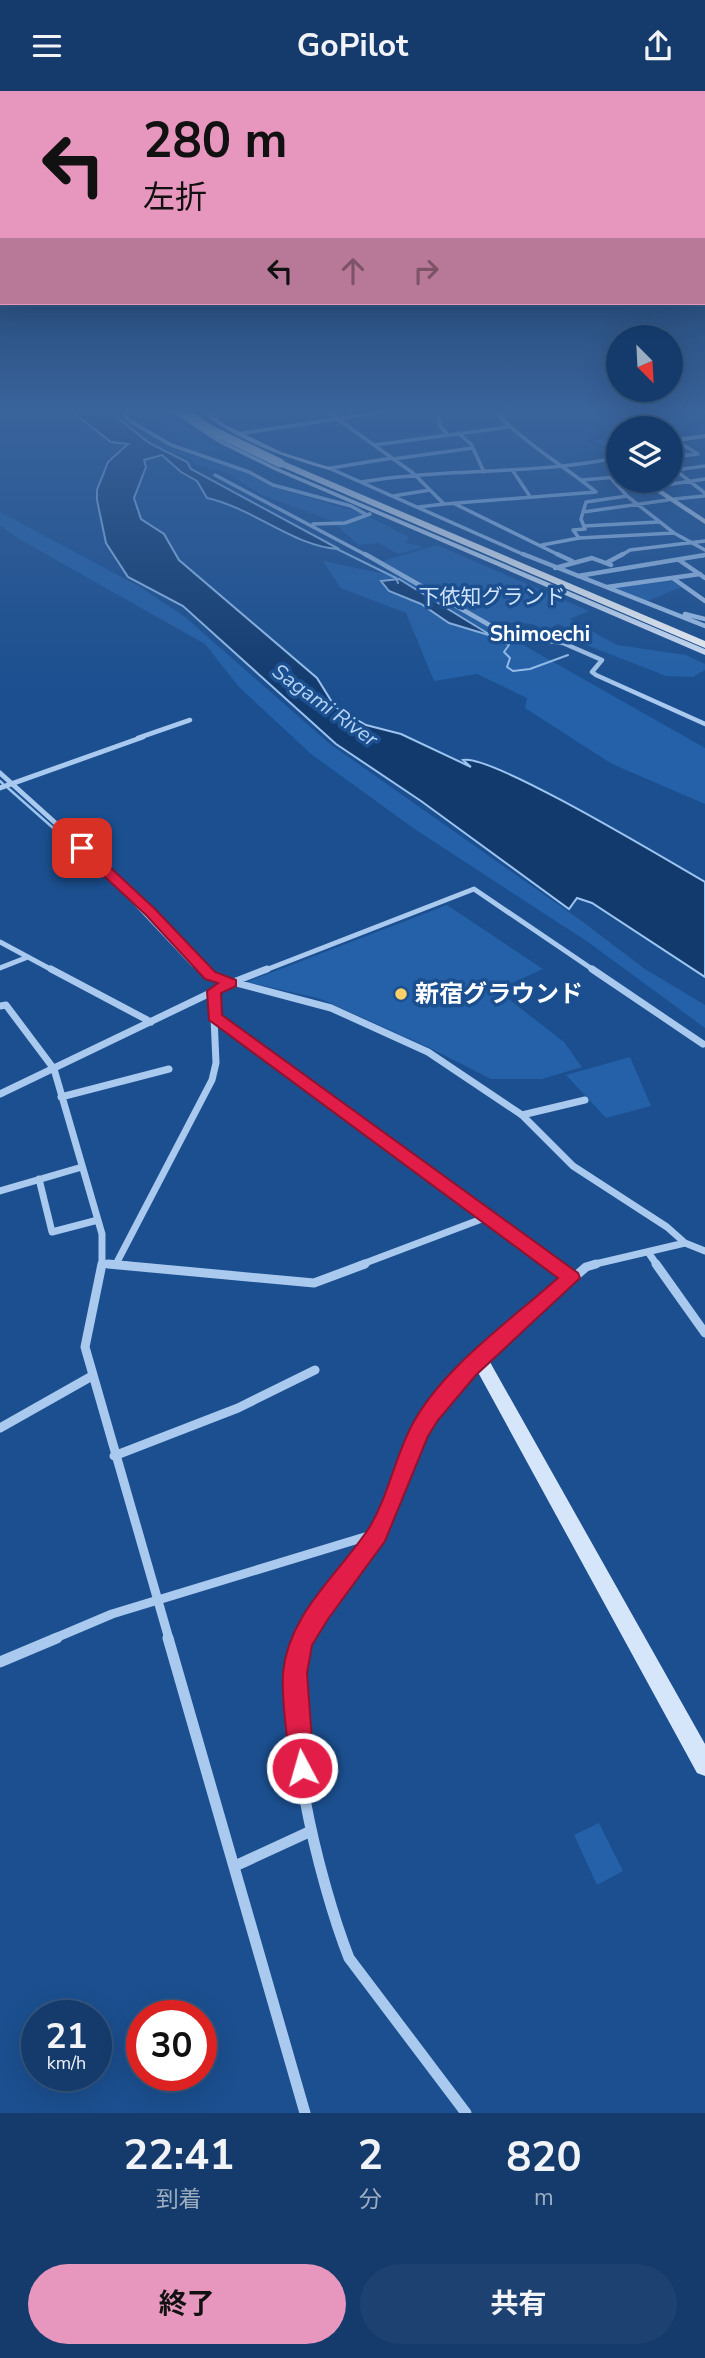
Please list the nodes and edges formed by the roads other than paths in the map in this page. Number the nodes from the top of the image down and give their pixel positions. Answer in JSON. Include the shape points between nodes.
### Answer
{"nodes":[{"id":1,"x":274,"y":504,"type":"edge"},
{"id":2,"x":345,"y":504,"type":"edge"},
{"id":3,"x":360,"y":504,"type":"edge"},
{"id":4,"x":381,"y":504,"type":"edge"},
{"id":5,"x":385,"y":504,"type":"edge"},
{"id":6,"x":412,"y":504,"type":"edge"},
{"id":7,"x":441,"y":504,"type":"edge"},
{"id":8,"x":456,"y":504,"type":"edge"},
{"id":9,"x":585,"y":504,"type":"edge"},
{"id":10,"x":645,"y":504,"type":"edge"},
{"id":11,"x":678,"y":504,"type":"edge"},
{"id":12,"x":636,"y":506,"type":"junction"},
{"id":13,"x":418,"y":507,"type":"junction"},
{"id":14,"x":377,"y":512,"type":"junction"},
{"id":15,"x":582,"y":513,"type":"junction"},
{"id":16,"x":368,"y":515,"type":"junction"},
{"id":17,"x":659,"y":522,"type":"junction"},
{"id":18,"x":705,"y":522,"type":"edge"},
{"id":19,"x":313,"y":524,"type":"junction"},
{"id":20,"x":584,"y":526,"type":"junction"},
{"id":21,"x":674,"y":533,"type":"junction"},
{"id":22,"x":618,"y":535,"type":"junction"},
{"id":23,"x":579,"y":538,"type":"junction"},
{"id":24,"x":705,"y":541,"type":"edge"},
{"id":25,"x":694,"y":543,"type":"junction"},
{"id":26,"x":540,"y":545,"type":"junction"},
{"id":27,"x":630,"y":550,"type":"junction"},
{"id":28,"x":705,"y":550,"type":"edge"},
{"id":29,"x":705,"y":555,"type":"edge"},
{"id":30,"x":679,"y":559,"type":"junction"},
{"id":31,"x":572,"y":561,"type":"junction"},
{"id":32,"x":608,"y":562,"type":"junction"},
{"id":33,"x":555,"y":568,"type":"junction"},
{"id":34,"x":617,"y":569,"type":"junction"},
{"id":35,"x":700,"y":574,"type":"junction"},
{"id":36,"x":575,"y":576,"type":"junction"},
{"id":37,"x":705,"y":578,"type":"edge"},
{"id":38,"x":674,"y":579,"type":"junction"},
{"id":39,"x":605,"y":587,"type":"junction"},
{"id":40,"x":705,"y":601,"type":"edge"},
{"id":41,"x":676,"y":615,"type":"junction"},
{"id":42,"x":705,"y":618,"type":"edge"},
{"id":43,"x":705,"y":626,"type":"edge"},
{"id":44,"x":705,"y":638,"type":"edge"},
{"id":45,"x":705,"y":645,"type":"edge"},
{"id":46,"x":705,"y":652,"type":"edge"},
{"id":47,"x":190,"y":720,"type":"dead end"},
{"id":48,"x":705,"y":724,"type":"edge"},
{"id":49,"x":0,"y":773,"type":"edge"},
{"id":50,"x":11,"y":784,"type":"junction"},
{"id":51,"x":0,"y":788,"type":"edge"},
{"id":52,"x":0,"y":942,"type":"edge"},
{"id":53,"x":28,"y":957,"type":"junction"},
{"id":54,"x":0,"y":968,"type":"edge"},
{"id":55,"x":231,"y":983,"type":"junction"},
{"id":56,"x":214,"y":991,"type":"junction"},
{"id":57,"x":0,"y":1006,"type":"edge"},
{"id":58,"x":214,"y":1017,"type":"junction"},
{"id":59,"x":152,"y":1022,"type":"junction"},
{"id":60,"x":703,"y":1044,"type":"edge"},
{"id":61,"x":54,"y":1069,"type":"junction"},
{"id":62,"x":169,"y":1069,"type":"dead end"},
{"id":63,"x":0,"y":1094,"type":"edge"},
{"id":64,"x":61,"y":1097,"type":"junction"},
{"id":65,"x":584,"y":1100,"type":"dead end"},
{"id":66,"x":522,"y":1115,"type":"junction"},
{"id":67,"x":82,"y":1167,"type":"junction"},
{"id":68,"x":39,"y":1178,"type":"junction"},
{"id":69,"x":0,"y":1191,"type":"edge"},
{"id":70,"x":487,"y":1217,"type":"junction"},
{"id":71,"x":98,"y":1220,"type":"junction"},
{"id":72,"x":685,"y":1243,"type":"junction"},
{"id":73,"x":705,"y":1251,"type":"edge"},
{"id":74,"x":648,"y":1252,"type":"junction"},
{"id":75,"x":102,"y":1263,"type":"junction"},
{"id":76,"x":116,"y":1264,"type":"junction"},
{"id":77,"x":571,"y":1278,"type":"junction"},
{"id":78,"x":705,"y":1333,"type":"edge"},
{"id":79,"x":480,"y":1360,"type":"junction"},
{"id":80,"x":315,"y":1370,"type":"dead end"},
{"id":81,"x":92,"y":1376,"type":"junction"},
{"id":82,"x":0,"y":1428,"type":"edge"},
{"id":83,"x":114,"y":1456,"type":"junction"},
{"id":84,"x":378,"y":1533,"type":"junction"},
{"id":85,"x":158,"y":1600,"type":"junction"},
{"id":86,"x":0,"y":1663,"type":"edge"},
{"id":87,"x":705,"y":1765,"type":"edge"},
{"id":88,"x":311,"y":1831,"type":"junction"},
{"id":89,"x":235,"y":1866,"type":"junction"},
{"id":90,"x":305,"y":2113,"type":"edge"},
{"id":91,"x":466,"y":2113,"type":"edge"}],
"edges":[{"from":1,"to":19,"type":"street"},
{"from":2,"to":16,"type":"street"},
{"from":3,"to":14,"type":"street"},
{"from":4,"to":45,"type":"highway"},
{"from":5,"to":44,"type":"highway"},
{"from":6,"to":13,"type":"street"},
{"from":7,"to":13,"type":"street"},
{"from":8,"to":26,"type":"street"},
{"from":9,"to":15,"type":"street"},
{"from":10,"to":12,"type":"street"},
{"from":11,"to":18,"type":"street"},
{"from":12,"to":15,"type":"street"},
{"from":12,"to":17,"type":"street"},
{"from":13,"to":33,"type":"street"},
{"from":14,"to":16,"type":"street"},
{"from":14,"to":46,"type":"street"},
{"from":15,"to":20,"type":"street"},
{"from":16,"to":19,"type":"street","via":[[345,523]]},
{"from":17,"to":20,"type":"street"},
{"from":17,"to":21,"type":"street"},
{"from":19,"to":48,"type":"street","via":[[507,635],[578,648],[602,660],[592,672],[596,675]]},
{"from":20,"to":23,"type":"street","via":[[573,530]]},
{"from":21,"to":22,"type":"street"},
{"from":21,"to":25,"type":"street"},
{"from":22,"to":23,"type":"street"},
{"from":22,"to":27,"type":"street"},
{"from":23,"to":26,"type":"street"},
{"from":24,"to":25,"type":"street"},
{"from":25,"to":27,"type":"street"},
{"from":25,"to":28,"type":"street"},
{"from":26,"to":31,"type":"street"},
{"from":27,"to":32,"type":"street"},
{"from":29,"to":30,"type":"street"},
{"from":30,"to":34,"type":"street"},
{"from":30,"to":35,"type":"street"},
{"from":31,"to":32,"type":"street","via":[[592,558]]},
{"from":31,"to":33,"type":"street"},
{"from":32,"to":34,"type":"street"},
{"from":33,"to":36,"type":"street"},
{"from":34,"to":36,"type":"street"},
{"from":35,"to":37,"type":"street"},
{"from":35,"to":38,"type":"street"},
{"from":36,"to":39,"type":"street"},
{"from":38,"to":39,"type":"street"},
{"from":38,"to":40,"type":"street"},
{"from":39,"to":41,"type":"street"},
{"from":41,"to":42,"type":"street"},
{"from":41,"to":43,"type":"street"},
{"from":47,"to":50,"type":"street"},
{"from":49,"to":50,"type":"street"},
{"from":50,"to":51,"type":"street"},
{"from":50,"to":55,"type":"street","via":[[112,874],[210,976]]},
{"from":52,"to":53,"type":"street"},
{"from":53,"to":54,"type":"street"},
{"from":53,"to":59,"type":"street"},
{"from":55,"to":56,"type":"street"},
{"from":55,"to":60,"type":"street","via":[[474,889]]},
{"from":55,"to":66,"type":"street","via":[[331,1008],[428,1052]]},
{"from":56,"to":58,"type":"street"},
{"from":56,"to":59,"type":"street"},
{"from":57,"to":61,"type":"street","via":[[6,1005]]},
{"from":58,"to":70,"type":"street"},
{"from":58,"to":76,"type":"street","via":[[212,1080]]},
{"from":59,"to":61,"type":"street"},
{"from":61,"to":63,"type":"street"},
{"from":61,"to":64,"type":"street"},
{"from":62,"to":64,"type":"street"},
{"from":64,"to":67,"type":"street"},
{"from":65,"to":66,"type":"street"},
{"from":66,"to":72,"type":"street","via":[[573,1166]]},
{"from":67,"to":68,"type":"street"},
{"from":67,"to":71,"type":"street"},
{"from":68,"to":69,"type":"street"},
{"from":68,"to":71,"type":"street","via":[[52,1232]]},
{"from":70,"to":76,"type":"street","via":[[314,1283]]},
{"from":70,"to":77,"type":"street"},
{"from":71,"to":75,"type":"street"},
{"from":72,"to":73,"type":"street"},
{"from":72,"to":74,"type":"street"},
{"from":74,"to":77,"type":"street","via":[[596,1262]]},
{"from":74,"to":78,"type":"street"},
{"from":75,"to":76,"type":"street"},
{"from":75,"to":81,"type":"street","via":[[85,1347]]},
{"from":77,"to":79,"type":"street"},
{"from":79,"to":84,"type":"street","via":[[430,1414]]},
{"from":79,"to":87,"type":"street"},
{"from":80,"to":83,"type":"street","via":[[238,1408]]},
{"from":81,"to":82,"type":"street"},
{"from":81,"to":83,"type":"street"},
{"from":83,"to":85,"type":"street"},
{"from":84,"to":85,"type":"street"},
{"from":84,"to":88,"type":"street","via":[[302,1641],[296,1685]]},
{"from":85,"to":86,"type":"street","via":[[112,1614]]},
{"from":85,"to":89,"type":"street"},
{"from":88,"to":89,"type":"street"},
{"from":88,"to":91,"type":"street","via":[[335,1930],[349,1958]]},
{"from":89,"to":90,"type":"street"}]}
